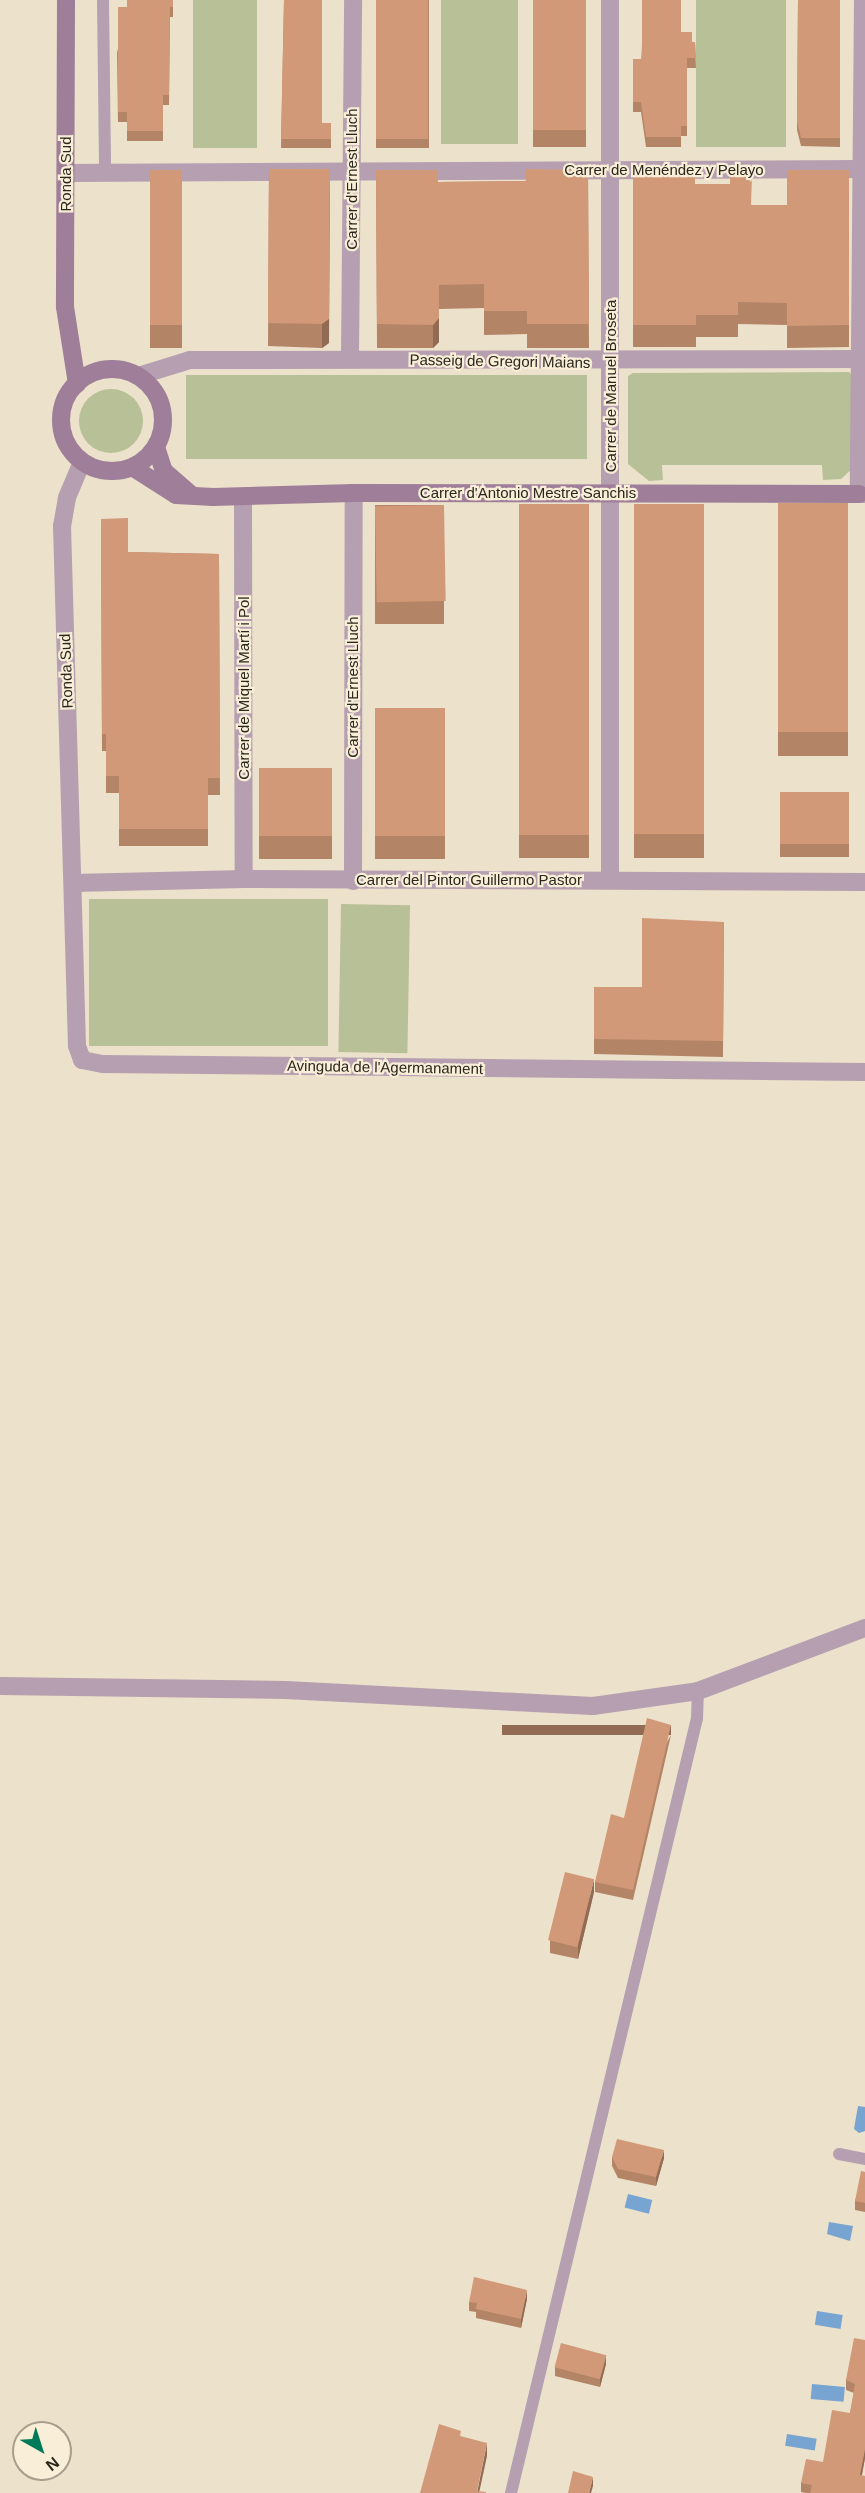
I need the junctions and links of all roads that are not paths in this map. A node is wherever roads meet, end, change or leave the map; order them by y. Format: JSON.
{"nodes":[{"id":1,"x":66,"y":0,"type":"edge"},
{"id":2,"x":104,"y":0,"type":"edge"},
{"id":3,"x":353,"y":0,"type":"edge"},
{"id":4,"x":610,"y":0,"type":"edge"},
{"id":5,"x":863,"y":0,"type":"edge"},
{"id":6,"x":611,"y":169,"type":"junction"},
{"id":7,"x":864,"y":169,"type":"edge"},
{"id":8,"x":105,"y":172,"type":"junction"},
{"id":9,"x":353,"y":172,"type":"junction"},
{"id":10,"x":67,"y":173,"type":"junction"},
{"id":11,"x":350,"y":358,"type":"junction"},
{"id":12,"x":863,"y":359,"type":"edge"},
{"id":13,"x":611,"y":362,"type":"junction"},
{"id":14,"x":138,"y":376,"type":"junction"},
{"id":15,"x":77,"y":384,"type":"junction"},
{"id":16,"x":862,"y":421,"type":"edge"},
{"id":17,"x":156,"y":447,"type":"junction"},
{"id":18,"x":82,"y":462,"type":"junction"},
{"id":19,"x":132,"y":468,"type":"junction"},
{"id":20,"x":354,"y":493,"type":"junction"},
{"id":21,"x":610,"y":493,"type":"junction"},
{"id":22,"x":862,"y":494,"type":"edge"},
{"id":23,"x":191,"y":495,"type":"junction"},
{"id":24,"x":243,"y":497,"type":"junction"},
{"id":25,"x":244,"y":879,"type":"junction"},
{"id":26,"x":352,"y":880,"type":"junction"},
{"id":27,"x":610,"y":880,"type":"junction"},
{"id":28,"x":865,"y":882,"type":"edge"},
{"id":29,"x":73,"y":883,"type":"junction"},
{"id":30,"x":865,"y":1072,"type":"edge"},
{"id":31,"x":865,"y":1628,"type":"edge"},
{"id":32,"x":0,"y":1686,"type":"edge"},
{"id":33,"x":698,"y":1690,"type":"junction"},
{"id":34,"x":839,"y":2154,"type":"dead end"},
{"id":35,"x":865,"y":2159,"type":"edge"},
{"id":36,"x":511,"y":2493,"type":"edge"}],
"edges":[{"from":1,"to":10,"type":"street","name":"Ronda Sud"},
{"from":2,"to":8,"type":"lane"},
{"from":3,"to":9,"type":"street","name":"Carrer d'Ernest Lluch"},
{"from":4,"to":6,"type":"street","name":"Carrer de Manuel Broseta"},
{"from":5,"to":7,"type":"street"},
{"from":6,"to":7,"type":"street","name":"Carrer de Menéndez y Pelayo"},
{"from":6,"to":9,"type":"street","name":"Carrer de Menéndez y Pelayo"},
{"from":6,"to":13,"type":"street","name":"Carrer de Manuel Broseta"},
{"from":7,"to":12,"type":"street"},
{"from":8,"to":9,"type":"street","name":"Carrer de Menéndez y Pelayo"},
{"from":8,"to":10,"type":"street","name":"Carrer de Menéndez y Pelayo"},
{"from":9,"to":11,"type":"street","name":"Carrer d'Ernest Lluch"},
{"from":10,"to":15,"type":"street","name":"Ronda Sud"},
{"from":11,"to":13,"type":"street","name":"Passeig de Gregori Maians"},
{"from":11,"to":14,"type":"street","name":"Passeig de Gregori Maians"},
{"from":12,"to":13,"type":"street","name":"Passeig de Gregori Maians"},
{"from":12,"to":16,"type":"street"},
{"from":13,"to":21,"type":"street","name":"Carrer de Manuel Broseta"},
{"from":14,"to":15,"type":"street"},
{"from":14,"to":17,"type":"street"},
{"from":15,"to":18,"type":"street"},
{"from":16,"to":22,"type":"street"},
{"from":17,"to":19,"type":"street"},
{"from":17,"to":23,"type":"street"},
{"from":18,"to":19,"type":"street"},
{"from":18,"to":29,"type":"street","name":"Ronda Sud"},
{"from":19,"to":23,"type":"street","name":"Carrer d'Antonio Mestre Sanchis"},
{"from":20,"to":21,"type":"street","name":"Carrer d'Antonio Mestre Sanchis"},
{"from":20,"to":24,"type":"street","name":"Carrer d'Antonio Mestre Sanchis"},
{"from":20,"to":26,"type":"street","name":"Carrer d'Ernest Lluch"},
{"from":21,"to":22,"type":"street","name":"Carrer d'Antonio Mestre Sanchis"},
{"from":21,"to":27,"type":"street","name":"Carrer de Manuel Broseta"},
{"from":23,"to":24,"type":"street","name":"Carrer d'Antonio Mestre Sanchis"},
{"from":24,"to":25,"type":"street","name":"Carrer de Miquel Martí i Pol"},
{"from":25,"to":26,"type":"street","name":"Carrer del Pintor Guillermo Pastor"},
{"from":25,"to":29,"type":"street","name":"Carrer del Pintor Guillermo Pastor"},
{"from":26,"to":27,"type":"street","name":"Carrer del Pintor Guillermo Pastor"},
{"from":27,"to":28,"type":"street","name":"Carrer del Pintor Guillermo Pastor"},
{"from":29,"to":30,"type":"street","name":"Avinguda de l'Agermanament"},
{"from":31,"to":33,"type":"street"},
{"from":32,"to":33,"type":"street"},
{"from":33,"to":36,"type":"lane"},
{"from":34,"to":35,"type":"lane"}]}
